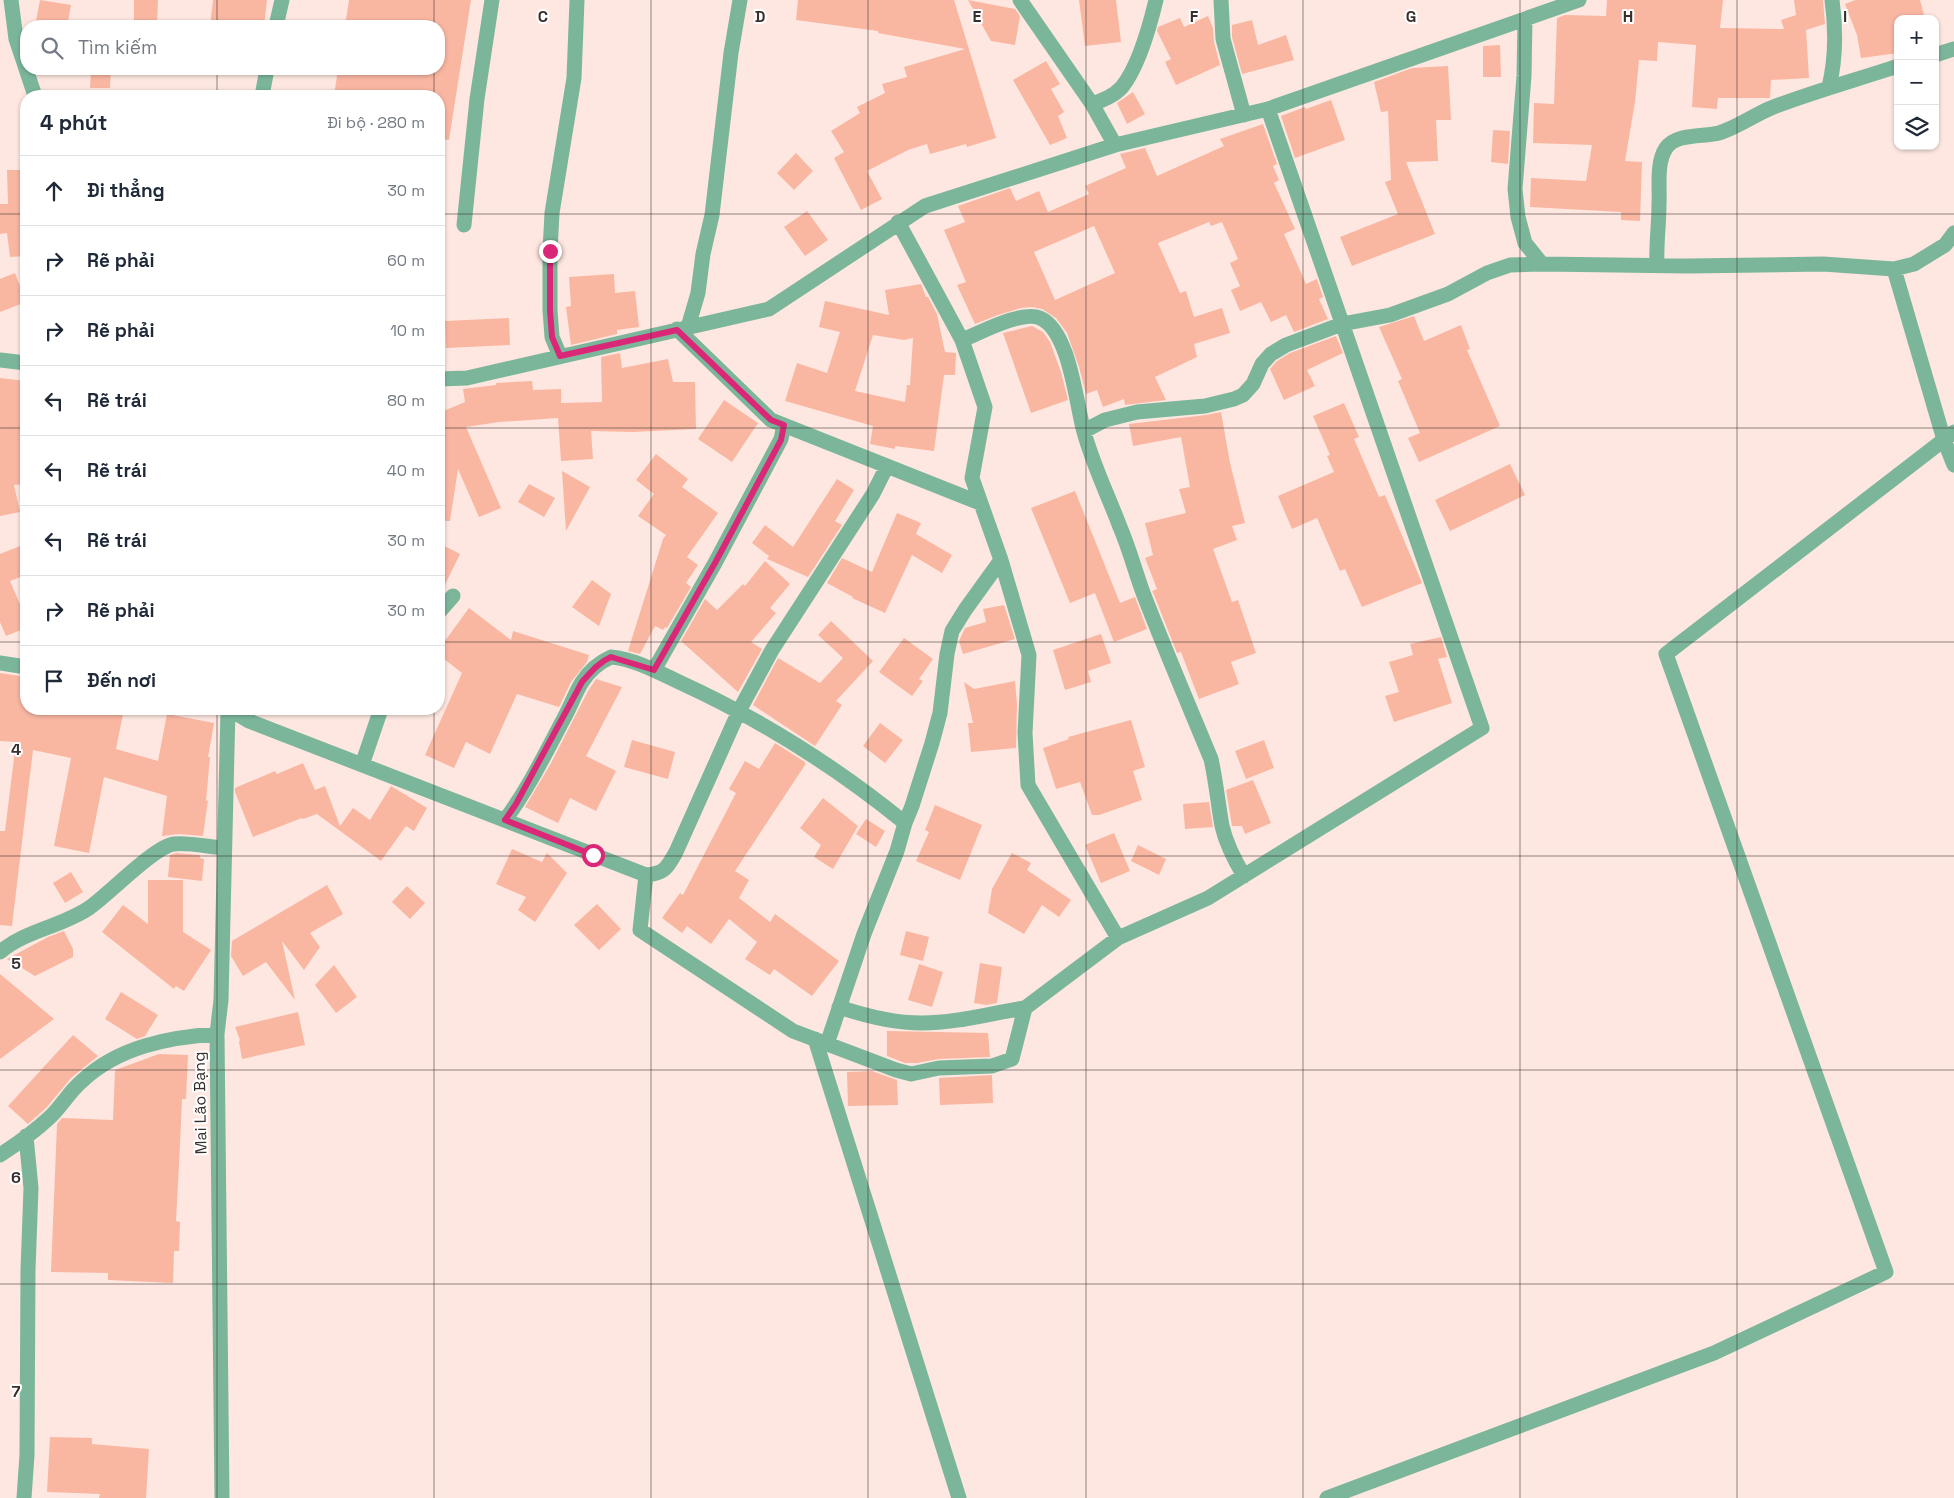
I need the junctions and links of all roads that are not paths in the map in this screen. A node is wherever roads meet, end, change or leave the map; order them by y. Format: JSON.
{"nodes":[{"id":1,"x":11,"y":0,"type":"edge"},
{"id":2,"x":282,"y":0,"type":"edge"},
{"id":3,"x":492,"y":0,"type":"edge"},
{"id":4,"x":577,"y":0,"type":"edge"},
{"id":5,"x":740,"y":0,"type":"edge"},
{"id":6,"x":1020,"y":0,"type":"edge"},
{"id":7,"x":1156,"y":0,"type":"edge"},
{"id":8,"x":1221,"y":0,"type":"edge"},
{"id":9,"x":1578,"y":0,"type":"edge"},
{"id":10,"x":1832,"y":0,"type":"edge"},
{"id":11,"x":1525,"y":19,"type":"junction"},
{"id":12,"x":277,"y":20,"type":"edge"},
{"id":13,"x":1954,"y":50,"type":"edge"},
{"id":14,"x":20,"y":51,"type":"edge"},
{"id":15,"x":1939,"y":54,"type":"edge"},
{"id":16,"x":1894,"y":67,"type":"edge"},
{"id":17,"x":28,"y":75,"type":"edge"},
{"id":18,"x":266,"y":75,"type":"edge"},
{"id":19,"x":1829,"y":87,"type":"junction"},
{"id":20,"x":33,"y":90,"type":"edge"},
{"id":21,"x":263,"y":90,"type":"edge"},
{"id":22,"x":1092,"y":104,"type":"junction"},
{"id":23,"x":1268,"y":110,"type":"junction"},
{"id":24,"x":1244,"y":115,"type":"junction"},
{"id":25,"x":1115,"y":146,"type":"junction"},
{"id":26,"x":898,"y":222,"type":"junction"},
{"id":27,"x":464,"y":225,"type":"dead end"},
{"id":28,"x":1954,"y":233,"type":"edge"},
{"id":29,"x":1542,"y":264,"type":"junction"},
{"id":30,"x":1657,"y":265,"type":"junction"},
{"id":31,"x":1894,"y":268,"type":"junction"},
{"id":32,"x":1342,"y":324,"type":"junction"},
{"id":33,"x":683,"y":328,"type":"junction"},
{"id":34,"x":962,"y":340,"type":"junction"},
{"id":35,"x":560,"y":356,"type":"junction"},
{"id":36,"x":0,"y":360,"type":"edge"},
{"id":37,"x":20,"y":363,"type":"edge"},
{"id":38,"x":445,"y":379,"type":"edge"},
{"id":39,"x":784,"y":425,"type":"junction"},
{"id":40,"x":1084,"y":431,"type":"junction"},
{"id":41,"x":1949,"y":436,"type":"edge"},
{"id":42,"x":1954,"y":465,"type":"edge"},
{"id":43,"x":887,"y":466,"type":"junction"},
{"id":44,"x":980,"y":503,"type":"junction"},
{"id":45,"x":1001,"y":560,"type":"junction"},
{"id":46,"x":453,"y":596,"type":"dead end"},
{"id":47,"x":445,"y":605,"type":"edge"},
{"id":48,"x":0,"y":663,"type":"edge"},
{"id":49,"x":20,"y":667,"type":"edge"},
{"id":50,"x":654,"y":670,"type":"junction"},
{"id":51,"x":740,"y":711,"type":"junction"},
{"id":52,"x":229,"y":715,"type":"edge"},
{"id":53,"x":239,"y":715,"type":"edge"},
{"id":54,"x":379,"y":715,"type":"edge"},
{"id":55,"x":362,"y":765,"type":"junction"},
{"id":56,"x":505,"y":820,"type":"junction"},
{"id":57,"x":905,"y":823,"type":"junction"},
{"id":58,"x":224,"y":848,"type":"junction"},
{"id":59,"x":646,"y":876,"type":"junction"},
{"id":60,"x":1244,"y":876,"type":"junction"},
{"id":61,"x":1118,"y":938,"type":"junction"},
{"id":62,"x":0,"y":952,"type":"edge"},
{"id":63,"x":839,"y":1007,"type":"junction"},
{"id":64,"x":1026,"y":1008,"type":"junction"},
{"id":65,"x":217,"y":1034,"type":"junction"},
{"id":66,"x":821,"y":1042,"type":"junction"},
{"id":67,"x":26,"y":1136,"type":"junction"},
{"id":68,"x":0,"y":1155,"type":"edge"},
{"id":69,"x":24,"y":1498,"type":"edge"},
{"id":70,"x":222,"y":1498,"type":"edge"},
{"id":71,"x":959,"y":1498,"type":"edge"},
{"id":72,"x":1327,"y":1498,"type":"edge"}],
"edges":[{"from":1,"to":14,"type":"street"},
{"from":2,"to":12,"type":"street"},
{"from":3,"to":27,"type":"street"},
{"from":4,"to":35,"type":"street"},
{"from":5,"to":33,"type":"street"},
{"from":6,"to":22,"type":"street"},
{"from":7,"to":22,"type":"street"},
{"from":8,"to":24,"type":"street"},
{"from":9,"to":11,"type":"street"},
{"from":10,"to":19,"type":"street"},
{"from":11,"to":23,"type":"street"},
{"from":11,"to":29,"type":"street"},
{"from":13,"to":15,"type":"street"},
{"from":16,"to":19,"type":"street"},
{"from":17,"to":20,"type":"street"},
{"from":18,"to":21,"type":"street"},
{"from":19,"to":30,"type":"street"},
{"from":22,"to":25,"type":"street"},
{"from":23,"to":24,"type":"street"},
{"from":23,"to":32,"type":"street"},
{"from":24,"to":25,"type":"street"},
{"from":25,"to":26,"type":"street"},
{"from":26,"to":33,"type":"street"},
{"from":26,"to":34,"type":"street"},
{"from":28,"to":31,"type":"street"},
{"from":29,"to":30,"type":"street"},
{"from":29,"to":32,"type":"street"},
{"from":30,"to":31,"type":"street"},
{"from":31,"to":41,"type":"street"},
{"from":32,"to":40,"type":"street"},
{"from":32,"to":60,"type":"street"},
{"from":33,"to":35,"type":"street"},
{"from":33,"to":39,"type":"street"},
{"from":34,"to":40,"type":"street"},
{"from":34,"to":44,"type":"street"},
{"from":35,"to":38,"type":"street"},
{"from":36,"to":37,"type":"street"},
{"from":39,"to":43,"type":"street"},
{"from":39,"to":50,"type":"street"},
{"from":40,"to":60,"type":"street"},
{"from":41,"to":42,"type":"street"},
{"from":41,"to":72,"type":"street"},
{"from":43,"to":44,"type":"street"},
{"from":43,"to":51,"type":"street"},
{"from":44,"to":45,"type":"street"},
{"from":45,"to":57,"type":"street"},
{"from":45,"to":61,"type":"street"},
{"from":46,"to":47,"type":"street"},
{"from":48,"to":49,"type":"street"},
{"from":50,"to":51,"type":"street"},
{"from":50,"to":56,"type":"street"},
{"from":51,"to":57,"type":"street"},
{"from":51,"to":59,"type":"street"},
{"from":52,"to":58,"type":"street","name":"Mai Lão Bạng"},
{"from":53,"to":55,"type":"street"},
{"from":54,"to":55,"type":"street"},
{"from":55,"to":56,"type":"street"},
{"from":56,"to":59,"type":"street"},
{"from":57,"to":63,"type":"street"},
{"from":58,"to":62,"type":"street"},
{"from":58,"to":65,"type":"street","name":"Mai Lão Bạng"},
{"from":59,"to":66,"type":"street"},
{"from":60,"to":61,"type":"street"},
{"from":61,"to":64,"type":"street"},
{"from":63,"to":64,"type":"street"},
{"from":63,"to":66,"type":"street"},
{"from":64,"to":66,"type":"street"},
{"from":65,"to":67,"type":"street"},
{"from":65,"to":70,"type":"street","name":"Mai Lão Bạng"},
{"from":66,"to":71,"type":"street"},
{"from":67,"to":68,"type":"street"},
{"from":67,"to":69,"type":"street"}]}
